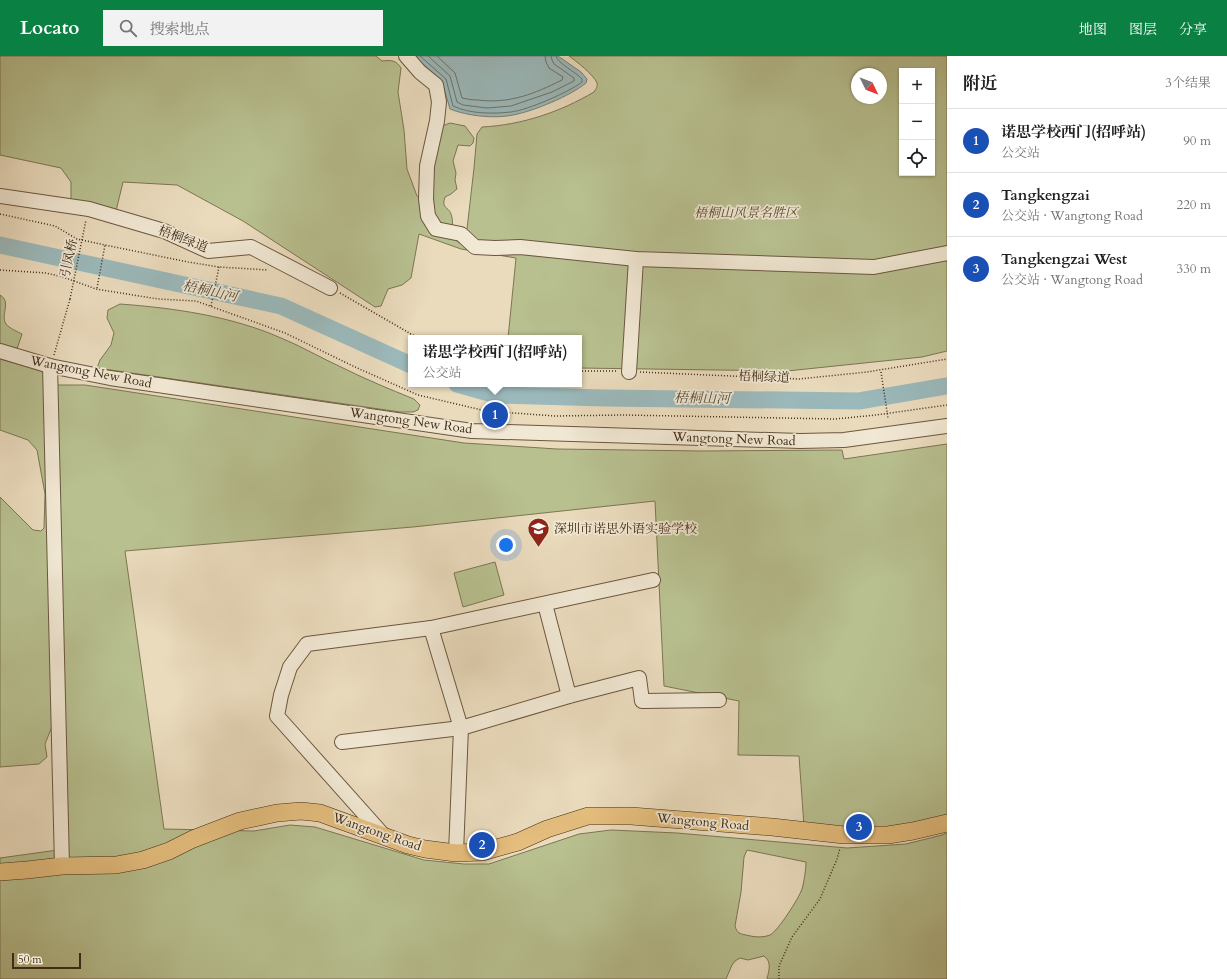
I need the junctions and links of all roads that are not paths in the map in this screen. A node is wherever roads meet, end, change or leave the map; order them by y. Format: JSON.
{"nodes":[{"id":1,"x":406,"y":56,"type":"edge"},
{"id":2,"x":0,"y":196,"type":"edge"},
{"id":3,"x":947,"y":253,"type":"edge"},
{"id":4,"x":636,"y":259,"type":"junction"},
{"id":5,"x":330,"y":288,"type":"road end"},
{"id":6,"x":0,"y":351,"type":"edge"},
{"id":7,"x":50,"y":366,"type":"junction"},
{"id":8,"x":629,"y":372,"type":"road end"},
{"id":9,"x":947,"y":426,"type":"edge"},
{"id":10,"x":653,"y":580,"type":"dead end"},
{"id":11,"x":545,"y":604,"type":"junction"},
{"id":12,"x":431,"y":628,"type":"junction"},
{"id":13,"x":569,"y":696,"type":"junction"},
{"id":14,"x":719,"y":700,"type":"dead end"},
{"id":15,"x":461,"y":728,"type":"junction"},
{"id":16,"x":342,"y":742,"type":"dead end"},
{"id":17,"x":947,"y":823,"type":"edge"},
{"id":18,"x":386,"y":838,"type":"junction"},
{"id":19,"x":456,"y":853,"type":"junction"},
{"id":20,"x":62,"y":866,"type":"junction"},
{"id":21,"x":0,"y":872,"type":"edge"}],
"edges":[{"from":1,"to":4,"type":"street"},
{"from":2,"to":5,"type":"street","name":"梧桐绿道"},
{"from":3,"to":4,"type":"street"},
{"from":4,"to":8,"type":"street"},
{"from":6,"to":7,"type":"street","name":"Wangtong New Road"},
{"from":7,"to":9,"type":"street","name":"Wangtong New Road"},
{"from":7,"to":20,"type":"street"},
{"from":10,"to":11,"type":"street"},
{"from":11,"to":12,"type":"street"},
{"from":11,"to":13,"type":"street"},
{"from":12,"to":15,"type":"street"},
{"from":12,"to":18,"type":"street"},
{"from":13,"to":14,"type":"street"},
{"from":13,"to":15,"type":"street"},
{"from":15,"to":16,"type":"street"},
{"from":15,"to":19,"type":"street"},
{"from":17,"to":19,"type":"main road","name":"Wangtong Road"},
{"from":18,"to":19,"type":"main road","name":"Wangtong Road"},
{"from":18,"to":20,"type":"main road","name":"Wangtong Road"},
{"from":20,"to":21,"type":"main road","name":"Wangtong Road"}]}
